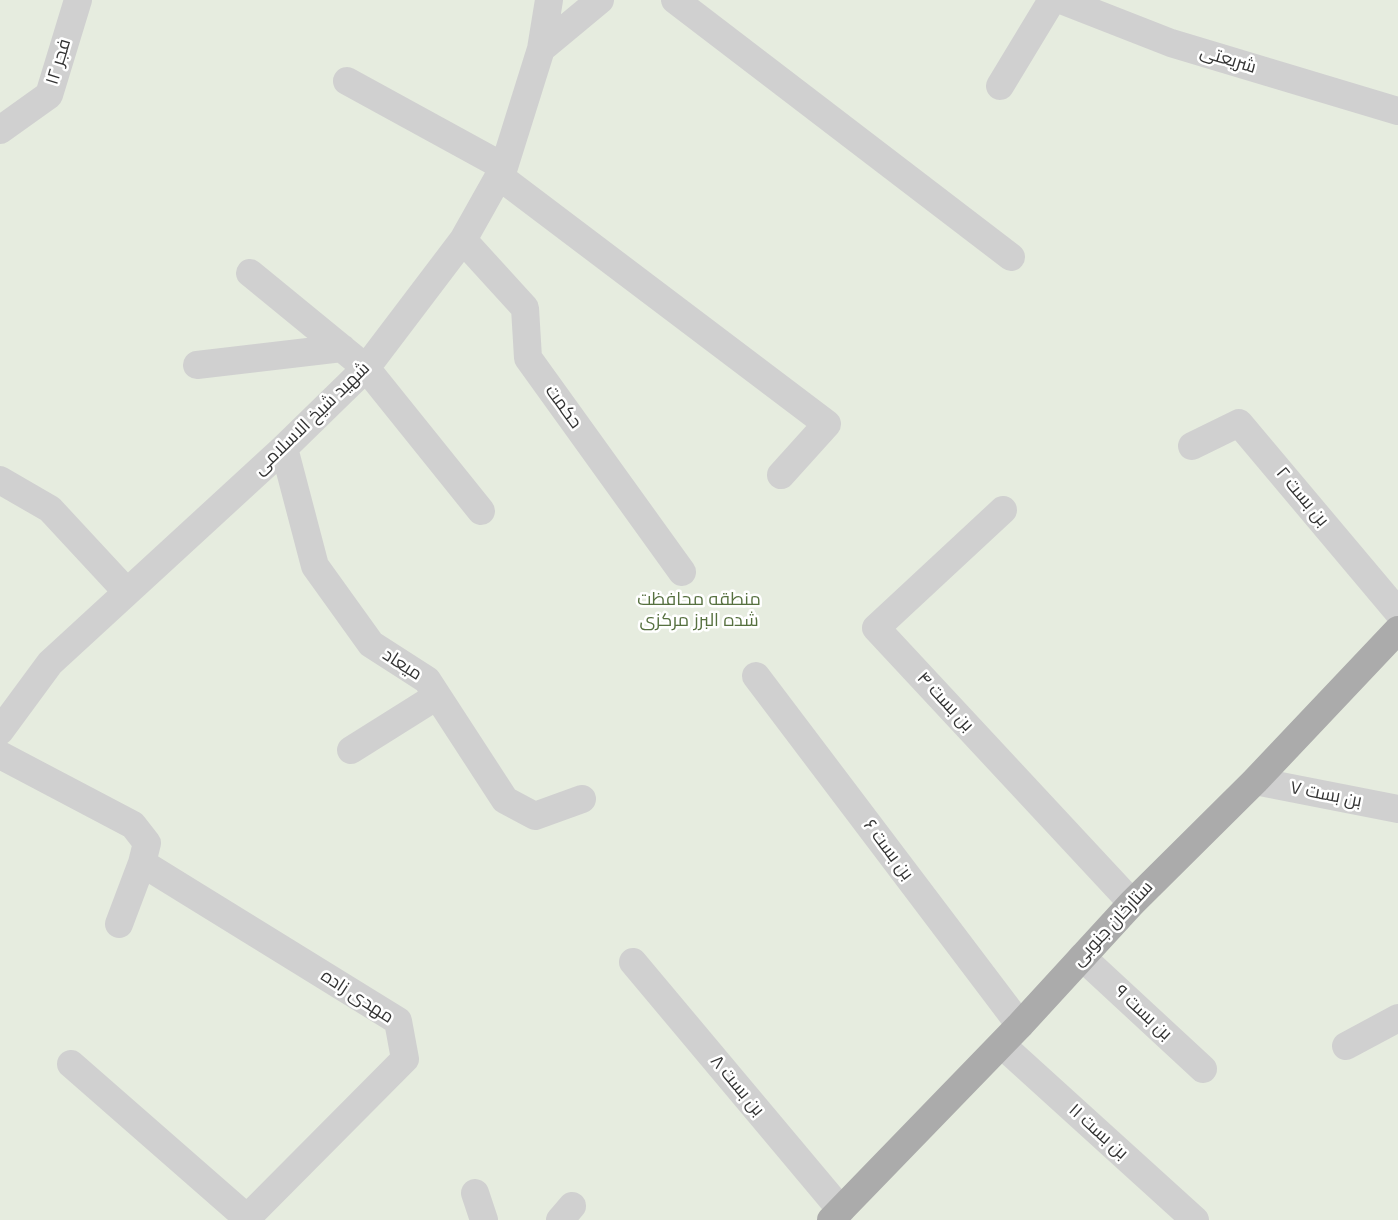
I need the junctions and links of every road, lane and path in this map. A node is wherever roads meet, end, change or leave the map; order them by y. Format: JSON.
{"nodes":[{"id":1,"x":78,"y":0,"type":"edge"},
{"id":2,"x":549,"y":0,"type":"edge"},
{"id":3,"x":600,"y":0,"type":"edge"},
{"id":4,"x":675,"y":0,"type":"edge"},
{"id":5,"x":1052,"y":0,"type":"edge"},
{"id":6,"x":1061,"y":0,"type":"edge"},
{"id":7,"x":541,"y":49,"type":"junction"},
{"id":8,"x":347,"y":81,"type":"dead end"},
{"id":9,"x":1000,"y":86,"type":"dead end"},
{"id":10,"x":1398,"y":111,"type":"edge"},
{"id":11,"x":0,"y":130,"type":"edge"},
{"id":12,"x":501,"y":172,"type":"junction"},
{"id":13,"x":463,"y":240,"type":"junction"},
{"id":14,"x":1011,"y":257,"type":"dead end"},
{"id":15,"x":250,"y":273,"type":"dead end"},
{"id":16,"x":342,"y":348,"type":"junction"},
{"id":17,"x":197,"y":365,"type":"dead end"},
{"id":18,"x":366,"y":368,"type":"junction"},
{"id":19,"x":1192,"y":446,"type":"dead end"},
{"id":20,"x":284,"y":448,"type":"junction"},
{"id":21,"x":781,"y":475,"type":"dead end"},
{"id":22,"x":0,"y":480,"type":"edge"},
{"id":23,"x":481,"y":510,"type":"dead end"},
{"id":24,"x":1003,"y":510,"type":"dead end"},
{"id":25,"x":682,"y":572,"type":"dead end"},
{"id":26,"x":127,"y":592,"type":"junction"},
{"id":27,"x":1398,"y":612,"type":"edge"},
{"id":28,"x":1398,"y":630,"type":"edge"},
{"id":29,"x":756,"y":676,"type":"dead end"},
{"id":30,"x":437,"y":696,"type":"junction"},
{"id":31,"x":0,"y":731,"type":"edge"},
{"id":32,"x":351,"y":750,"type":"dead end"},
{"id":33,"x":0,"y":756,"type":"edge"},
{"id":34,"x":1255,"y":781,"type":"junction"},
{"id":35,"x":582,"y":799,"type":"dead end"},
{"id":36,"x":1398,"y":809,"type":"edge"},
{"id":37,"x":142,"y":863,"type":"junction"},
{"id":38,"x":1132,"y":903,"type":"junction"},
{"id":39,"x":119,"y":924,"type":"dead end"},
{"id":40,"x":1082,"y":957,"type":"junction"},
{"id":41,"x":633,"y":962,"type":"dead end"},
{"id":42,"x":1398,"y":1018,"type":"edge"},
{"id":43,"x":1020,"y":1025,"type":"junction"},
{"id":44,"x":1002,"y":1045,"type":"junction"},
{"id":45,"x":1346,"y":1046,"type":"dead end"},
{"id":46,"x":71,"y":1064,"type":"dead end"},
{"id":47,"x":1203,"y":1069,"type":"dead end"},
{"id":48,"x":475,"y":1193,"type":"dead end"},
{"id":49,"x":836,"y":1215,"type":"edge"},
{"id":50,"x":246,"y":1219,"type":"edge"},
{"id":51,"x":484,"y":1220,"type":"edge"},
{"id":52,"x":1195,"y":1220,"type":"edge"}],
"edges":[{"from":1,"to":11,"type":"street","name":"فجر ۱۲"},
{"from":2,"to":7,"type":"street","name":"شهید شیخ الاسلامی"},
{"from":3,"to":7,"type":"street"},
{"from":4,"to":14,"type":"street"},
{"from":5,"to":9,"type":"street"},
{"from":6,"to":10,"type":"street","name":"شریعتی"},
{"from":7,"to":12,"type":"street","name":"شهید شیخ الاسلامی"},
{"from":8,"to":12,"type":"street"},
{"from":12,"to":13,"type":"street","name":"شهید شیخ الاسلامی"},
{"from":12,"to":21,"type":"street"},
{"from":13,"to":18,"type":"street","name":"شهید شیخ الاسلامی"},
{"from":13,"to":25,"type":"street","name":"حکمت"},
{"from":15,"to":16,"type":"street"},
{"from":16,"to":17,"type":"street"},
{"from":16,"to":18,"type":"street"},
{"from":18,"to":20,"type":"street","name":"شهید شیخ الاسلامی"},
{"from":18,"to":23,"type":"street"},
{"from":19,"to":27,"type":"street","name":"بن بست ۲"},
{"from":20,"to":26,"type":"street","name":"شهید شیخ الاسلامی"},
{"from":20,"to":30,"type":"street","name":"میعاد"},
{"from":22,"to":26,"type":"street"},
{"from":24,"to":38,"type":"street","name":"بن بست ۴"},
{"from":26,"to":31,"type":"street","name":"شهید شیخ الاسلامی"},
{"from":28,"to":34,"type":"main road","name":"ستارخان جنوبی"},
{"from":29,"to":43,"type":"street","name":"بن بست ۶"},
{"from":30,"to":32,"type":"street"},
{"from":30,"to":35,"type":"street","name":"میعاد"},
{"from":33,"to":37,"type":"street"},
{"from":34,"to":36,"type":"street","name":"بن بست ۷"},
{"from":34,"to":38,"type":"main road","name":"ستارخان جنوبی"},
{"from":37,"to":39,"type":"street"},
{"from":37,"to":50,"type":"street","name":"مهدی زاده"},
{"from":38,"to":40,"type":"main road","name":"ستارخان جنوبی"},
{"from":40,"to":43,"type":"main road","name":"ستارخان جنوبی"},
{"from":40,"to":47,"type":"street","name":"بن بست ۹"},
{"from":41,"to":49,"type":"street","name":"بن بست ۸"},
{"from":42,"to":45,"type":"street"},
{"from":43,"to":44,"type":"main road","name":"ستارخان جنوبی"},
{"from":44,"to":49,"type":"main road","name":"ستارخان جنوبی"},
{"from":44,"to":52,"type":"street","name":"بن بست ۱۱"},
{"from":46,"to":50,"type":"street"},
{"from":48,"to":51,"type":"street"}]}
